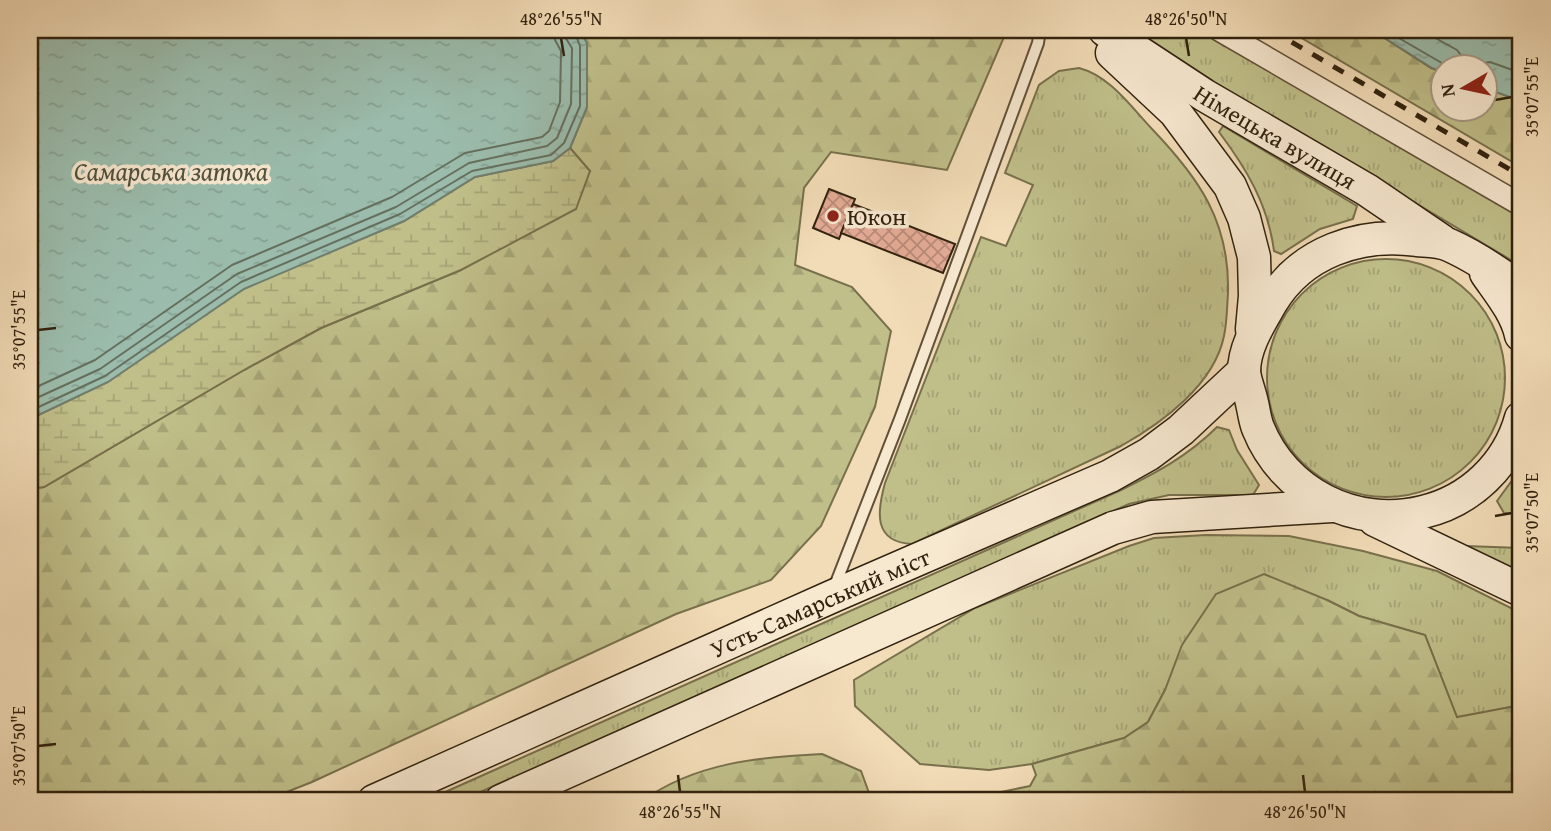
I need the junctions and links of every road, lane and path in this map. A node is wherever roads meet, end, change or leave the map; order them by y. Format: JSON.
{"nodes":[{"id":1,"x":1040,"y":30,"type":"edge"},
{"id":2,"x":1088,"y":30,"type":"edge"},
{"id":3,"x":1105,"y":30,"type":"edge"},
{"id":4,"x":1219,"y":30,"type":"edge"},
{"id":5,"x":1521,"y":205,"type":"edge"},
{"id":6,"x":1446,"y":244,"type":"junction"},
{"id":7,"x":1477,"y":261,"type":"junction"},
{"id":8,"x":1521,"y":289,"type":"edge"},
{"id":9,"x":1521,"y":335,"type":"edge"},
{"id":10,"x":1252,"y":336,"type":"junction"},
{"id":11,"x":1244,"y":371,"type":"junction"},
{"id":12,"x":1521,"y":418,"type":"edge"},
{"id":13,"x":1332,"y":506,"type":"junction"},
{"id":14,"x":1367,"y":516,"type":"junction"},
{"id":15,"x":1521,"y":590,"type":"edge"},
{"id":16,"x":831,"y":597,"type":"junction"},
{"id":17,"x":374,"y":801,"type":"edge"},
{"id":18,"x":501,"y":801,"type":"edge"}],
"edges":[{"from":1,"to":16,"type":"lane"},
{"from":2,"to":10,"type":"main road","name":"Німецька вулиця"},
{"from":3,"to":6,"type":"main road","name":"Німецька вулиця"},
{"from":4,"to":5,"type":"street"},
{"from":6,"to":7,"type":"main road","name":"Німецька вулиця"},
{"from":6,"to":10,"type":"main road"},
{"from":7,"to":8,"type":"main road","name":"Німецька вулиця"},
{"from":7,"to":9,"type":"main road"},
{"from":10,"to":11,"type":"main road"},
{"from":11,"to":13,"type":"main road"},
{"from":11,"to":16,"type":"main road","name":"Усть-Самарський міст"},
{"from":12,"to":14,"type":"main road"},
{"from":13,"to":14,"type":"main road"},
{"from":13,"to":18,"type":"main road","name":"Усть-Самарський міст"},
{"from":14,"to":15,"type":"main road"},
{"from":16,"to":17,"type":"main road","name":"Усть-Самарський міст"}]}
